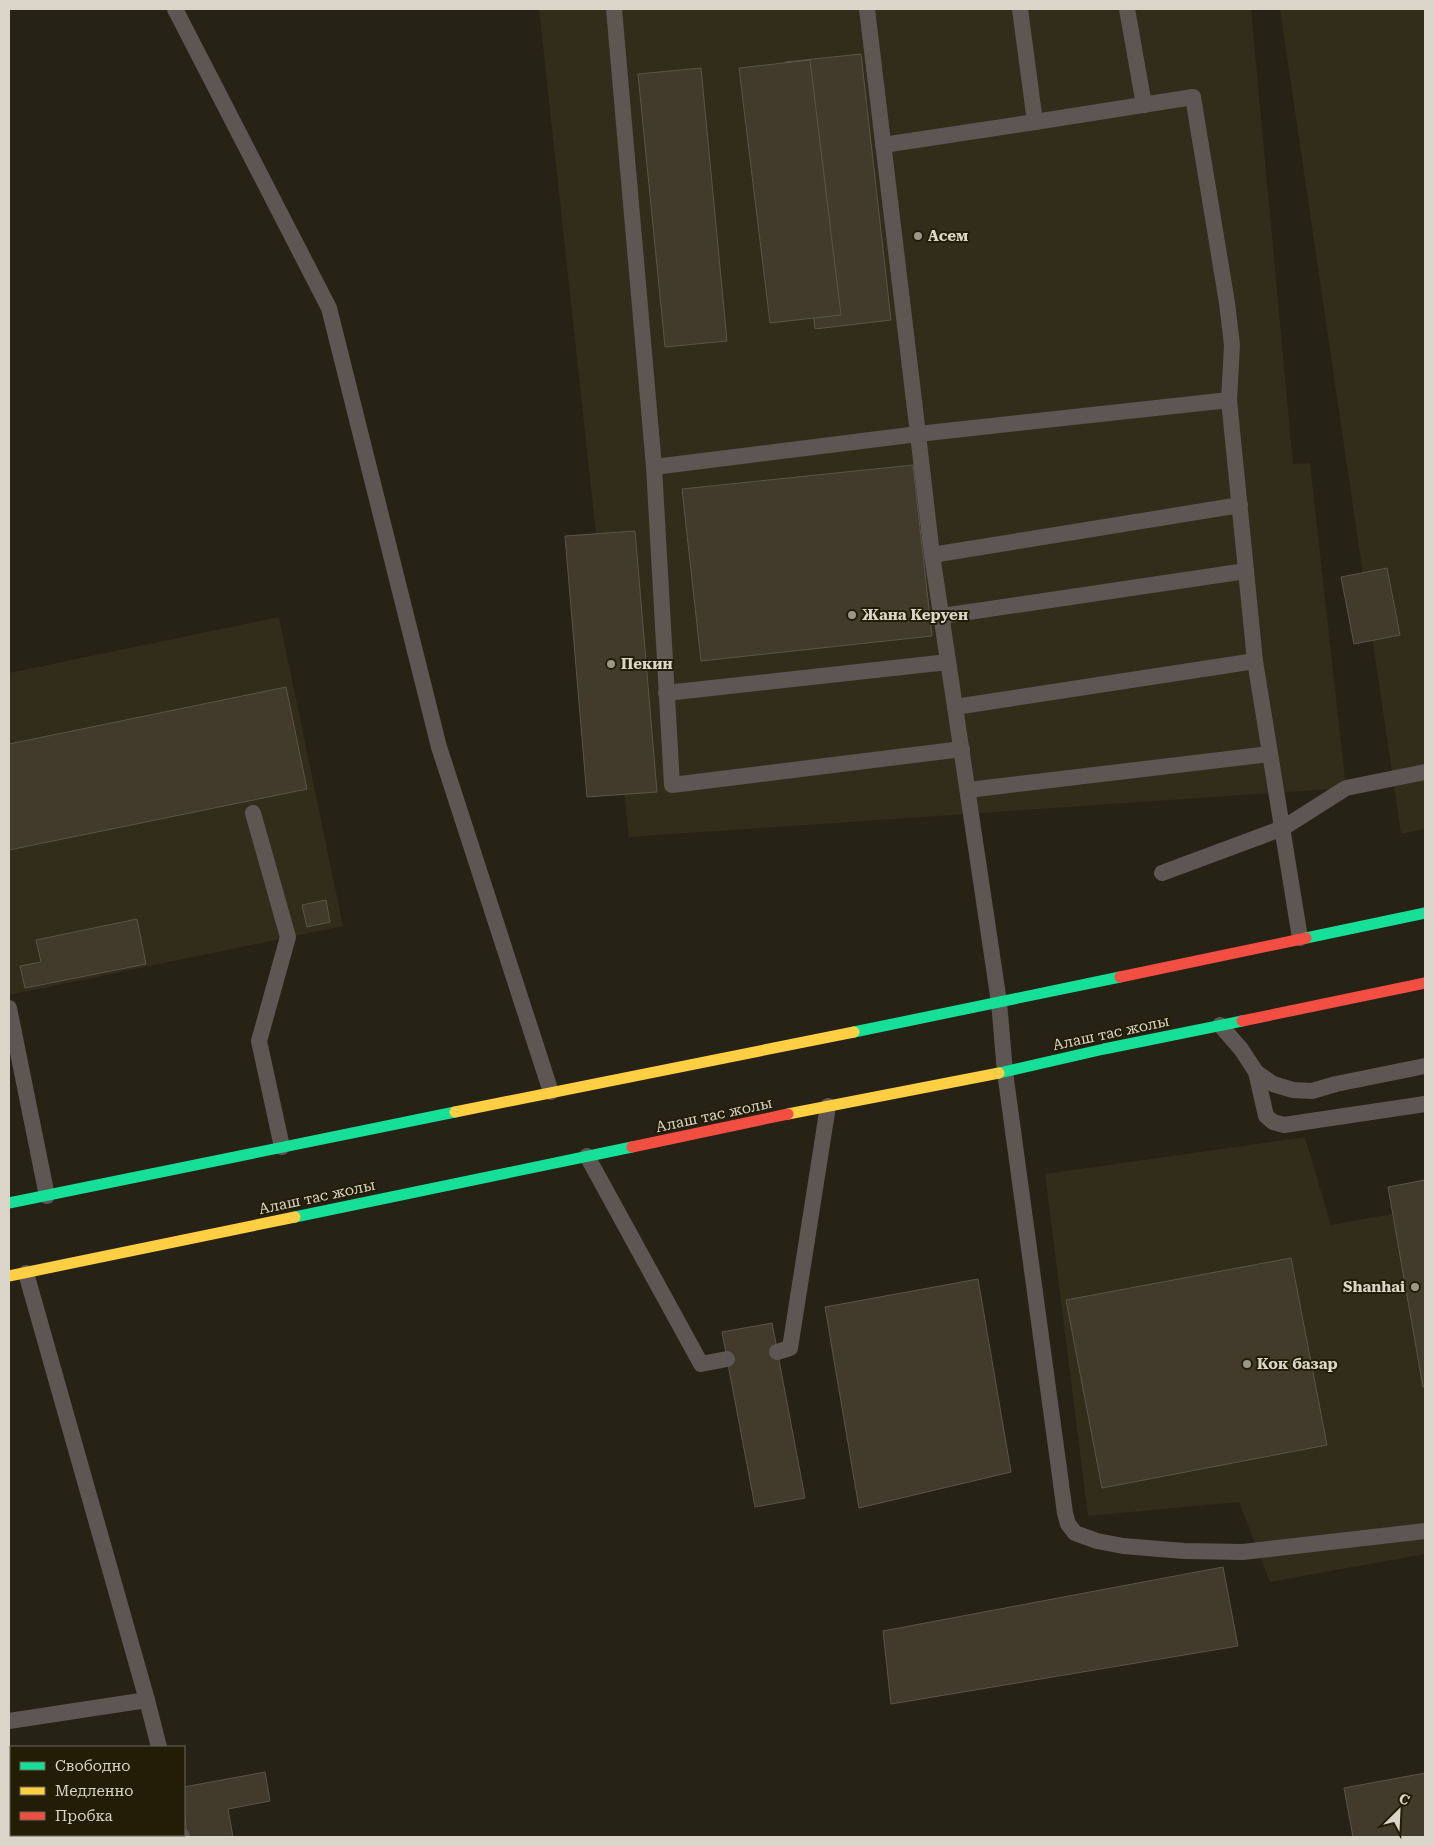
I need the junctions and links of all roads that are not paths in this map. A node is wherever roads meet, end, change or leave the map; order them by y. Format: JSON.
{"nodes":[{"id":1,"x":175,"y":9,"type":"edge"},
{"id":2,"x":614,"y":9,"type":"edge"},
{"id":3,"x":867,"y":9,"type":"edge"},
{"id":4,"x":1020,"y":9,"type":"edge"},
{"id":5,"x":1126,"y":9,"type":"edge"},
{"id":6,"x":1144,"y":105,"type":"junction"},
{"id":7,"x":1035,"y":122,"type":"junction"},
{"id":8,"x":883,"y":145,"type":"junction"},
{"id":9,"x":1229,"y":400,"type":"junction"},
{"id":10,"x":918,"y":434,"type":"junction"},
{"id":11,"x":654,"y":466,"type":"junction"},
{"id":12,"x":1240,"y":504,"type":"junction"},
{"id":13,"x":932,"y":555,"type":"junction"},
{"id":14,"x":1246,"y":571,"type":"junction"},
{"id":15,"x":942,"y":616,"type":"junction"},
{"id":16,"x":1255,"y":661,"type":"junction"},
{"id":17,"x":948,"y":662,"type":"junction"},
{"id":18,"x":666,"y":693,"type":"junction"},
{"id":19,"x":955,"y":707,"type":"junction"},
{"id":20,"x":962,"y":750,"type":"junction"},
{"id":21,"x":1270,"y":754,"type":"junction"},
{"id":22,"x":1425,"y":772,"type":"edge"},
{"id":23,"x":968,"y":790,"type":"junction"},
{"id":24,"x":253,"y":813,"type":"dead end"},
{"id":25,"x":1283,"y":828,"type":"junction"},
{"id":26,"x":1162,"y":874,"type":"dead end"},
{"id":27,"x":1425,"y":914,"type":"edge"},
{"id":28,"x":1300,"y":938,"type":"junction"},
{"id":29,"x":1425,"y":983,"type":"edge"},
{"id":30,"x":999,"y":1002,"type":"junction"},
{"id":31,"x":9,"y":1008,"type":"edge"},
{"id":32,"x":1220,"y":1025,"type":"junction"},
{"id":33,"x":1425,"y":1066,"type":"edge"},
{"id":34,"x":1005,"y":1072,"type":"junction"},
{"id":35,"x":1256,"y":1072,"type":"junction"},
{"id":36,"x":551,"y":1092,"type":"junction"},
{"id":37,"x":1425,"y":1104,"type":"edge"},
{"id":38,"x":828,"y":1106,"type":"junction"},
{"id":39,"x":282,"y":1147,"type":"junction"},
{"id":40,"x":587,"y":1156,"type":"junction"},
{"id":41,"x":47,"y":1196,"type":"junction"},
{"id":42,"x":9,"y":1203,"type":"edge"},
{"id":43,"x":26,"y":1273,"type":"junction"},
{"id":44,"x":9,"y":1276,"type":"edge"},
{"id":45,"x":777,"y":1352,"type":"dead end"},
{"id":46,"x":727,"y":1359,"type":"dead end"},
{"id":47,"x":1425,"y":1531,"type":"edge"},
{"id":48,"x":147,"y":1700,"type":"junction"},
{"id":49,"x":9,"y":1721,"type":"edge"},
{"id":50,"x":159,"y":1746,"type":"edge"}],
"edges":[{"from":1,"to":36,"type":"lane"},
{"from":2,"to":11,"type":"lane"},
{"from":3,"to":8,"type":"lane"},
{"from":4,"to":7,"type":"lane"},
{"from":5,"to":6,"type":"lane"},
{"from":6,"to":7,"type":"lane"},
{"from":6,"to":9,"type":"lane"},
{"from":7,"to":8,"type":"lane"},
{"from":8,"to":10,"type":"lane"},
{"from":9,"to":10,"type":"lane"},
{"from":9,"to":12,"type":"lane"},
{"from":10,"to":11,"type":"lane"},
{"from":10,"to":13,"type":"lane"},
{"from":11,"to":18,"type":"lane"},
{"from":12,"to":13,"type":"lane"},
{"from":12,"to":14,"type":"lane"},
{"from":13,"to":15,"type":"lane"},
{"from":14,"to":15,"type":"lane"},
{"from":14,"to":16,"type":"lane"},
{"from":15,"to":17,"type":"lane"},
{"from":16,"to":19,"type":"lane"},
{"from":16,"to":21,"type":"lane"},
{"from":17,"to":18,"type":"lane"},
{"from":17,"to":19,"type":"lane"},
{"from":18,"to":20,"type":"lane"},
{"from":19,"to":20,"type":"lane"},
{"from":20,"to":23,"type":"lane"},
{"from":21,"to":23,"type":"lane"},
{"from":21,"to":25,"type":"lane"},
{"from":22,"to":25,"type":"lane"},
{"from":23,"to":30,"type":"lane"},
{"from":24,"to":39,"type":"lane"},
{"from":25,"to":26,"type":"lane"},
{"from":25,"to":28,"type":"lane"},
{"from":27,"to":28,"type":"main road"},
{"from":28,"to":30,"type":"main road"},
{"from":29,"to":32,"type":"main road","name":"Алаш тас жолы"},
{"from":30,"to":34,"type":"lane"},
{"from":30,"to":36,"type":"main road"},
{"from":31,"to":41,"type":"lane"},
{"from":32,"to":34,"type":"main road","name":"Алаш тас жолы"},
{"from":32,"to":35,"type":"lane"},
{"from":33,"to":35,"type":"lane"},
{"from":34,"to":38,"type":"main road","name":"Алаш тас жолы"},
{"from":34,"to":47,"type":"lane"},
{"from":35,"to":37,"type":"lane"},
{"from":36,"to":39,"type":"main road"},
{"from":38,"to":40,"type":"main road","name":"Алаш тас жолы"},
{"from":38,"to":45,"type":"lane"},
{"from":39,"to":41,"type":"main road"},
{"from":40,"to":43,"type":"main road","name":"Алаш тас жолы"},
{"from":40,"to":46,"type":"lane"},
{"from":41,"to":42,"type":"main road"},
{"from":43,"to":44,"type":"main road","name":"Алаш тас жолы"},
{"from":43,"to":48,"type":"lane"},
{"from":48,"to":49,"type":"lane"},
{"from":48,"to":50,"type":"lane"}]}
